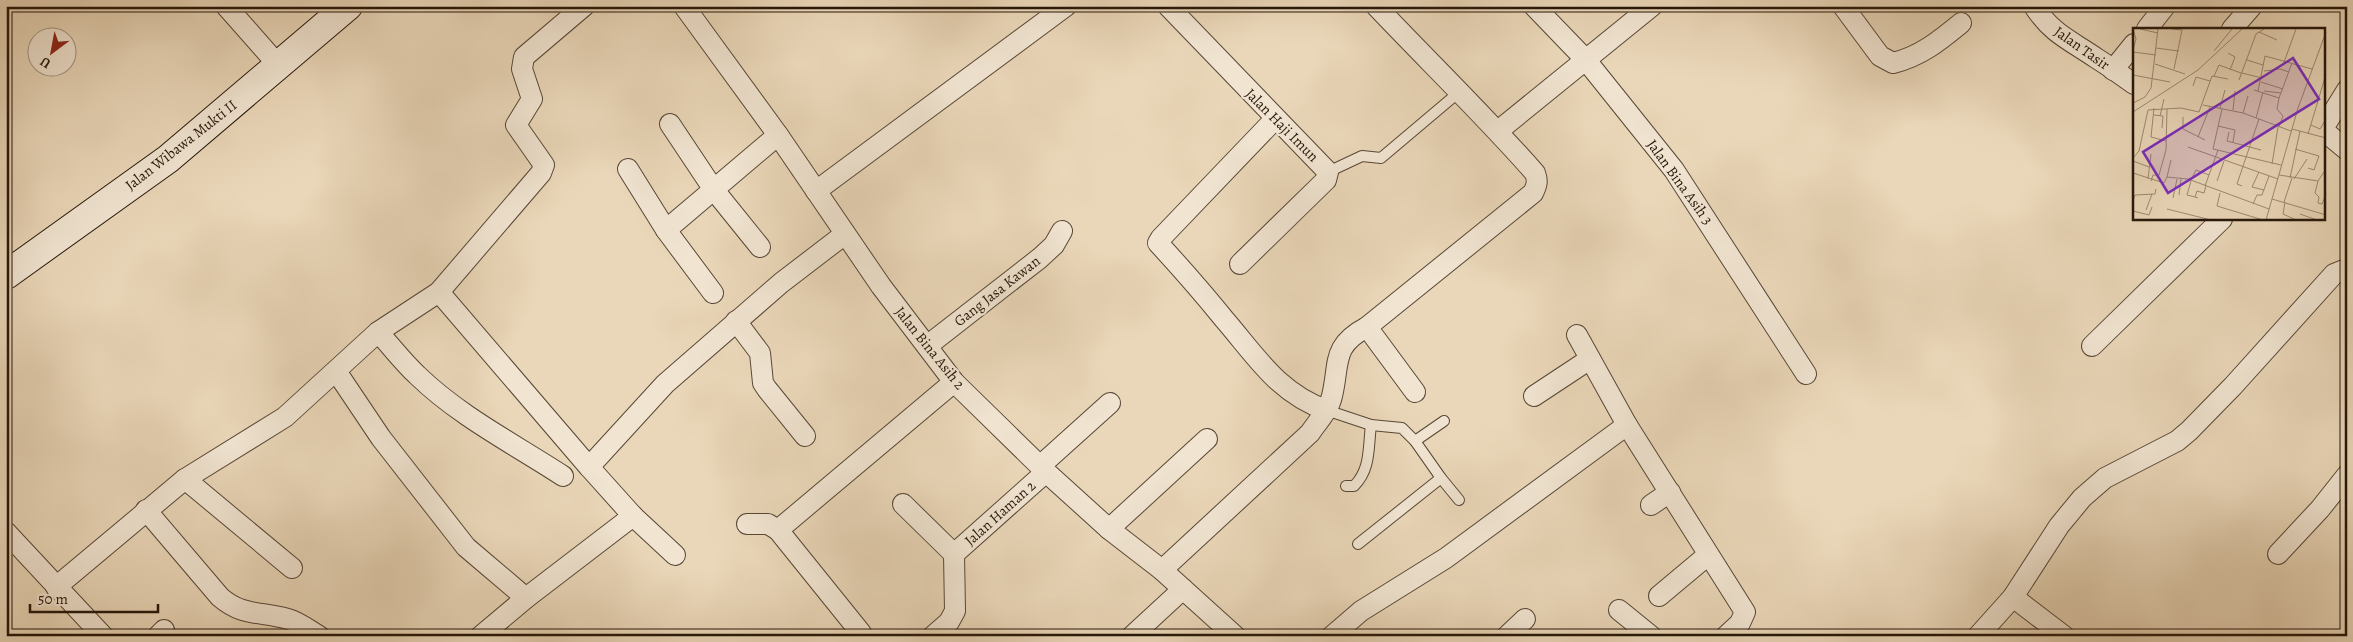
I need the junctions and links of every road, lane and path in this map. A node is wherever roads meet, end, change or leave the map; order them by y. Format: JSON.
{"nodes":[{"id":1,"x":226,"y":6,"type":"edge"},
{"id":2,"x":348,"y":6,"type":"edge"},
{"id":3,"x":584,"y":6,"type":"edge"},
{"id":4,"x":684,"y":6,"type":"edge"},
{"id":5,"x":1066,"y":6,"type":"edge"},
{"id":6,"x":1168,"y":6,"type":"edge"},
{"id":7,"x":1376,"y":6,"type":"edge"},
{"id":8,"x":1534,"y":6,"type":"edge"},
{"id":9,"x":1652,"y":6,"type":"edge"},
{"id":10,"x":1843,"y":6,"type":"edge"},
{"id":11,"x":2034,"y":6,"type":"edge"},
{"id":12,"x":2165,"y":6,"type":"edge"},
{"id":13,"x":2252,"y":6,"type":"edge"},
{"id":14,"x":1961,"y":23,"type":"dead end"},
{"id":15,"x":2148,"y":28,"type":"edge"},
{"id":16,"x":2233,"y":28,"type":"edge"},
{"id":17,"x":2133,"y":45,"type":"edge"},
{"id":18,"x":1585,"y":59,"type":"junction"},
{"id":19,"x":279,"y":66,"type":"junction"},
{"id":20,"x":2113,"y":70,"type":"junction"},
{"id":21,"x":2133,"y":83,"type":"edge"},
{"id":22,"x":2347,"y":90,"type":"edge"},
{"id":23,"x":1458,"y":93,"type":"junction"},
{"id":24,"x":1275,"y":119,"type":"junction"},
{"id":25,"x":670,"y":124,"type":"dead end"},
{"id":26,"x":2326,"y":124,"type":"edge"},
{"id":27,"x":1498,"y":131,"type":"junction"},
{"id":28,"x":2326,"y":133,"type":"edge"},
{"id":29,"x":778,"y":135,"type":"junction"},
{"id":30,"x":2347,"y":150,"type":"edge"},
{"id":31,"x":628,"y":168,"type":"dead end"},
{"id":32,"x":1328,"y":172,"type":"junction"},
{"id":33,"x":714,"y":190,"type":"junction"},
{"id":34,"x":816,"y":191,"type":"junction"},
{"id":35,"x":2221,"y":220,"type":"edge"},
{"id":36,"x":666,"y":230,"type":"junction"},
{"id":37,"x":1062,"y":231,"type":"dead end"},
{"id":38,"x":845,"y":234,"type":"junction"},
{"id":39,"x":760,"y":247,"type":"dead end"},
{"id":40,"x":1240,"y":264,"type":"dead end"},
{"id":41,"x":2347,"y":271,"type":"edge"},
{"id":42,"x":6,"y":275,"type":"edge"},
{"id":43,"x":439,"y":292,"type":"junction"},
{"id":44,"x":713,"y":293,"type":"dead end"},
{"id":45,"x":736,"y":321,"type":"junction"},
{"id":46,"x":1367,"y":327,"type":"junction"},
{"id":47,"x":378,"y":332,"type":"junction"},
{"id":48,"x":1576,"y":335,"type":"dead end"},
{"id":49,"x":927,"y":346,"type":"junction"},
{"id":50,"x":2092,"y":346,"type":"dead end"},
{"id":51,"x":1590,"y":359,"type":"junction"},
{"id":52,"x":336,"y":371,"type":"junction"},
{"id":53,"x":1806,"y":374,"type":"dead end"},
{"id":54,"x":954,"y":382,"type":"junction"},
{"id":55,"x":1414,"y":392,"type":"dead end"},
{"id":56,"x":1534,"y":396,"type":"dead end"},
{"id":57,"x":1110,"y":403,"type":"dead end"},
{"id":58,"x":1326,"y":410,"type":"junction"},
{"id":59,"x":1444,"y":421,"type":"dead end"},
{"id":60,"x":1371,"y":425,"type":"junction"},
{"id":61,"x":1626,"y":425,"type":"junction"},
{"id":62,"x":805,"y":436,"type":"dead end"},
{"id":63,"x":1207,"y":439,"type":"dead end"},
{"id":64,"x":1415,"y":441,"type":"junction"},
{"id":65,"x":589,"y":467,"type":"junction"},
{"id":66,"x":1043,"y":469,"type":"junction"},
{"id":67,"x":2347,"y":475,"type":"edge"},
{"id":68,"x":563,"y":476,"type":"dead end"},
{"id":69,"x":1440,"y":478,"type":"junction"},
{"id":70,"x":185,"y":479,"type":"junction"},
{"id":71,"x":1346,"y":486,"type":"dead end"},
{"id":72,"x":1670,"y":492,"type":"junction"},
{"id":73,"x":1459,"y":500,"type":"dead end"},
{"id":74,"x":903,"y":504,"type":"dead end"},
{"id":75,"x":1651,"y":504,"type":"dead end"},
{"id":76,"x":146,"y":510,"type":"junction"},
{"id":77,"x":634,"y":516,"type":"junction"},
{"id":78,"x":747,"y":524,"type":"dead end"},
{"id":79,"x":1109,"y":529,"type":"junction"},
{"id":80,"x":778,"y":530,"type":"junction"},
{"id":81,"x":6,"y":532,"type":"edge"},
{"id":82,"x":1358,"y":544,"type":"dead end"},
{"id":83,"x":954,"y":554,"type":"junction"},
{"id":84,"x":2278,"y":554,"type":"dead end"},
{"id":85,"x":675,"y":555,"type":"dead end"},
{"id":86,"x":1708,"y":555,"type":"junction"},
{"id":87,"x":292,"y":568,"type":"dead end"},
{"id":88,"x":1162,"y":570,"type":"junction"},
{"id":89,"x":56,"y":587,"type":"junction"},
{"id":90,"x":1183,"y":589,"type":"junction"},
{"id":91,"x":1659,"y":596,"type":"dead end"},
{"id":92,"x":526,"y":598,"type":"junction"},
{"id":93,"x":2013,"y":598,"type":"junction"},
{"id":94,"x":1619,"y":610,"type":"dead end"},
{"id":95,"x":1524,"y":619,"type":"dead end"},
{"id":96,"x":491,"y":633,"type":"edge"},
{"id":97,"x":861,"y":633,"type":"dead end"},
{"id":98,"x":103,"y":636,"type":"edge"},
{"id":99,"x":319,"y":636,"type":"edge"},
{"id":100,"x":932,"y":636,"type":"edge"},
{"id":101,"x":1132,"y":636,"type":"edge"},
{"id":102,"x":1236,"y":636,"type":"edge"},
{"id":103,"x":1332,"y":636,"type":"edge"},
{"id":104,"x":1507,"y":636,"type":"edge"},
{"id":105,"x":1651,"y":636,"type":"edge"},
{"id":106,"x":1726,"y":636,"type":"edge"},
{"id":107,"x":1978,"y":636,"type":"edge"},
{"id":108,"x":2064,"y":636,"type":"edge"}],
"edges":[{"from":1,"to":19,"type":"street"},
{"from":2,"to":19,"type":"main road","name":"Jalan Wibawa Mukti II"},
{"from":3,"to":43,"type":"street"},
{"from":4,"to":29,"type":"street","name":"Jalan Bina Asih 2"},
{"from":5,"to":34,"type":"street"},
{"from":6,"to":24,"type":"street","name":"Jalan Haji Imun"},
{"from":7,"to":23,"type":"street"},
{"from":8,"to":18,"type":"street","name":"Jalan Bina Asih 3"},
{"from":9,"to":18,"type":"street"},
{"from":10,"to":14,"type":"street"},
{"from":11,"to":20,"type":"street","name":"Jalan Tasir"},
{"from":12,"to":15,"type":"street"},
{"from":13,"to":16,"type":"street"},
{"from":17,"to":20,"type":"street"},
{"from":18,"to":27,"type":"street"},
{"from":18,"to":53,"type":"street","name":"Jalan Bina Asih 3"},
{"from":19,"to":42,"type":"main road","name":"Jalan Wibawa Mukti II"},
{"from":20,"to":21,"type":"street","name":"Jalan Tasir"},
{"from":22,"to":26,"type":"street"},
{"from":23,"to":27,"type":"street"},
{"from":23,"to":32,"type":"lane"},
{"from":24,"to":32,"type":"street","name":"Jalan Haji Imun"},
{"from":24,"to":58,"type":"street"},
{"from":25,"to":33,"type":"street"},
{"from":27,"to":46,"type":"street"},
{"from":28,"to":30,"type":"street"},
{"from":29,"to":33,"type":"street"},
{"from":29,"to":34,"type":"street","name":"Jalan Bina Asih 2"},
{"from":31,"to":36,"type":"street"},
{"from":32,"to":40,"type":"street","name":"Jalan Haji Imun"},
{"from":33,"to":36,"type":"street"},
{"from":33,"to":39,"type":"street"},
{"from":34,"to":38,"type":"street","name":"Jalan Bina Asih 2"},
{"from":35,"to":50,"type":"street"},
{"from":36,"to":44,"type":"street"},
{"from":37,"to":49,"type":"street","name":"Gang Jasa Kawan"},
{"from":38,"to":45,"type":"street"},
{"from":38,"to":49,"type":"street","name":"Jalan Bina Asih 2"},
{"from":41,"to":93,"type":"street"},
{"from":43,"to":47,"type":"street"},
{"from":43,"to":65,"type":"street"},
{"from":45,"to":62,"type":"street"},
{"from":45,"to":65,"type":"street"},
{"from":46,"to":55,"type":"street"},
{"from":46,"to":58,"type":"street"},
{"from":47,"to":52,"type":"street"},
{"from":47,"to":68,"type":"street"},
{"from":48,"to":51,"type":"street"},
{"from":49,"to":54,"type":"street","name":"Jalan Bina Asih 2"},
{"from":51,"to":56,"type":"street"},
{"from":51,"to":61,"type":"street"},
{"from":52,"to":70,"type":"street"},
{"from":52,"to":92,"type":"street"},
{"from":54,"to":66,"type":"street","name":"Jalan Bina Asih 2"},
{"from":54,"to":80,"type":"street"},
{"from":57,"to":66,"type":"street","name":"Jalan Haman 2"},
{"from":58,"to":60,"type":"lane"},
{"from":58,"to":88,"type":"street"},
{"from":59,"to":64,"type":"lane"},
{"from":60,"to":64,"type":"lane"},
{"from":60,"to":71,"type":"lane"},
{"from":61,"to":72,"type":"street"},
{"from":61,"to":103,"type":"street"},
{"from":63,"to":79,"type":"street"},
{"from":64,"to":69,"type":"lane"},
{"from":65,"to":77,"type":"street"},
{"from":66,"to":79,"type":"street","name":"Jalan Bina Asih 2"},
{"from":66,"to":83,"type":"street","name":"Jalan Haman 2"},
{"from":67,"to":84,"type":"street"},
{"from":69,"to":73,"type":"lane"},
{"from":69,"to":82,"type":"lane"},
{"from":70,"to":76,"type":"street"},
{"from":70,"to":87,"type":"street"},
{"from":72,"to":75,"type":"street"},
{"from":72,"to":86,"type":"street"},
{"from":74,"to":83,"type":"street"},
{"from":76,"to":89,"type":"street"},
{"from":76,"to":99,"type":"street"},
{"from":77,"to":85,"type":"street"},
{"from":77,"to":92,"type":"street"},
{"from":78,"to":80,"type":"street"},
{"from":79,"to":88,"type":"street","name":"Jalan Bina Asih 2"},
{"from":80,"to":97,"type":"street"},
{"from":81,"to":89,"type":"street"},
{"from":83,"to":100,"type":"street","name":"Jalan Haman 2"},
{"from":86,"to":91,"type":"street"},
{"from":86,"to":106,"type":"street"},
{"from":88,"to":90,"type":"street","name":"Jalan Bina Asih 2"},
{"from":89,"to":98,"type":"street"},
{"from":90,"to":101,"type":"street"},
{"from":90,"to":102,"type":"street","name":"Jalan Bina Asih 2"},
{"from":92,"to":96,"type":"street"},
{"from":93,"to":107,"type":"street"},
{"from":93,"to":108,"type":"street"},
{"from":94,"to":105,"type":"street"},
{"from":95,"to":104,"type":"street"}]}
